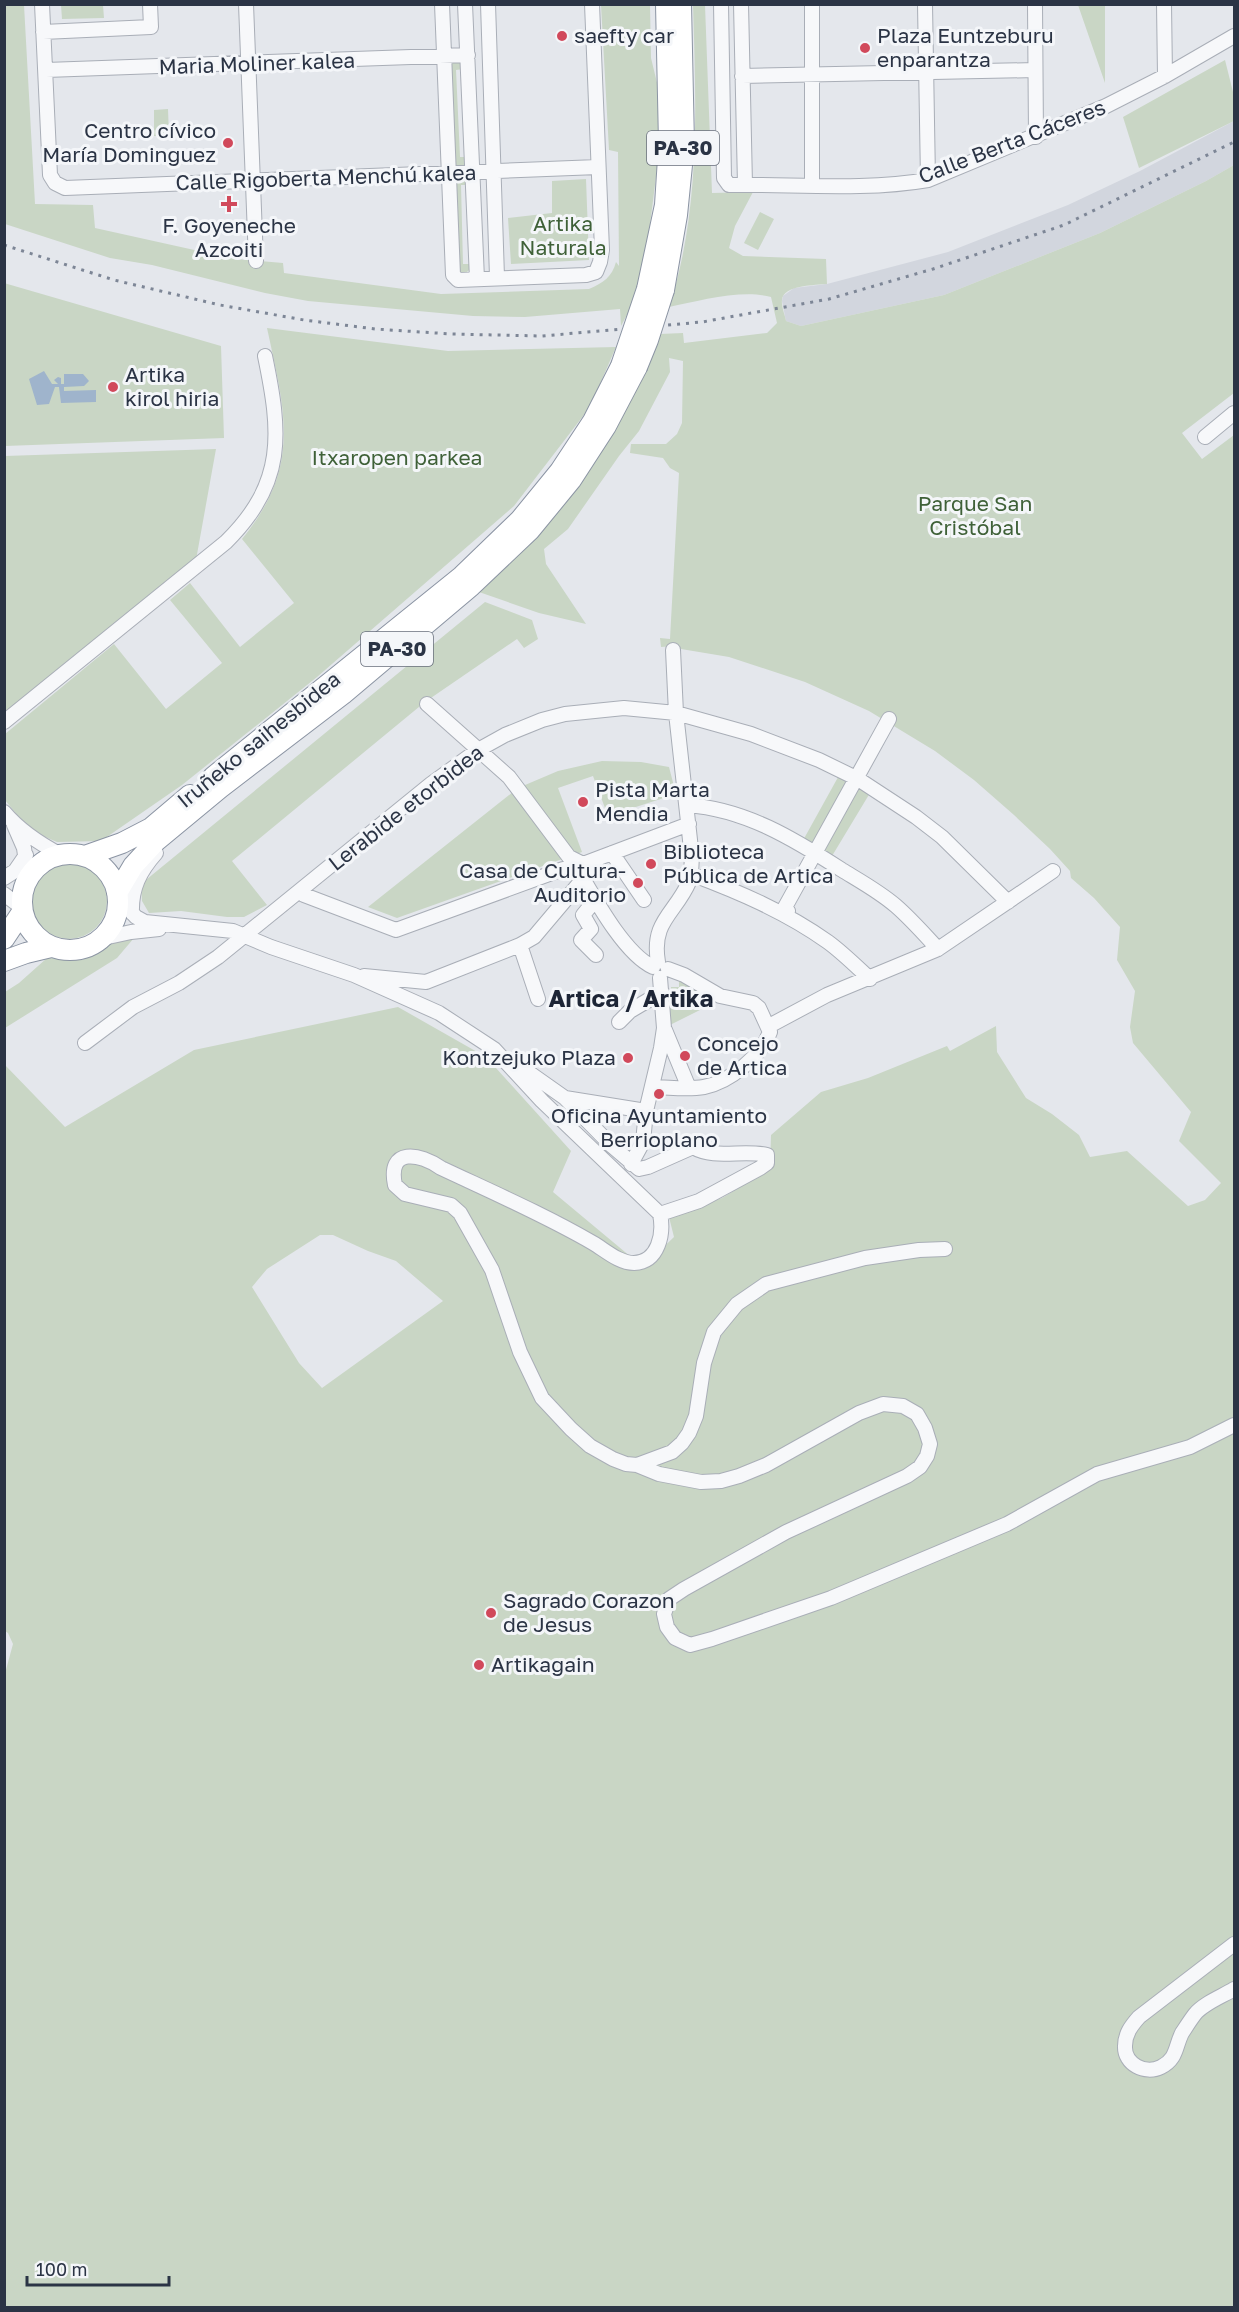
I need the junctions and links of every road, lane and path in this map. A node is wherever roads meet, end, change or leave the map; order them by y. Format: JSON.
{"nodes":[{"id":1,"x":42,"y":4,"type":"edge"},
{"id":2,"x":150,"y":4,"type":"edge"},
{"id":3,"x":246,"y":4,"type":"edge"},
{"id":4,"x":442,"y":4,"type":"edge"},
{"id":5,"x":465,"y":4,"type":"edge"},
{"id":6,"x":488,"y":4,"type":"edge"},
{"id":7,"x":592,"y":4,"type":"edge"},
{"id":8,"x":659,"y":4,"type":"edge"},
{"id":9,"x":666,"y":4,"type":"edge"},
{"id":10,"x":681,"y":4,"type":"edge"},
{"id":11,"x":687,"y":4,"type":"edge"},
{"id":12,"x":721,"y":4,"type":"edge"},
{"id":13,"x":741,"y":4,"type":"edge"},
{"id":14,"x":812,"y":4,"type":"edge"},
{"id":15,"x":925,"y":4,"type":"edge"},
{"id":16,"x":1035,"y":4,"type":"edge"},
{"id":17,"x":1164,"y":4,"type":"edge"},
{"id":18,"x":43,"y":32,"type":"junction"},
{"id":19,"x":1234,"y":36,"type":"edge"},
{"id":20,"x":468,"y":55,"type":"junction"},
{"id":21,"x":444,"y":57,"type":"junction"},
{"id":22,"x":682,"y":58,"type":"junction"},
{"id":23,"x":249,"y":64,"type":"junction"},
{"id":24,"x":46,"y":70,"type":"junction"},
{"id":25,"x":1035,"y":70,"type":"junction"},
{"id":26,"x":927,"y":72,"type":"junction"},
{"id":27,"x":668,"y":74,"type":"junction"},
{"id":28,"x":812,"y":75,"type":"junction"},
{"id":29,"x":742,"y":76,"type":"junction"},
{"id":30,"x":1165,"y":76,"type":"junction"},
{"id":31,"x":1036,"y":137,"type":"junction"},
{"id":32,"x":598,"y":168,"type":"junction"},
{"id":33,"x":473,"y":172,"type":"junction"},
{"id":34,"x":494,"y":172,"type":"junction"},
{"id":35,"x":448,"y":173,"type":"junction"},
{"id":36,"x":253,"y":180,"type":"junction"},
{"id":37,"x":928,"y":180,"type":"junction"},
{"id":38,"x":745,"y":185,"type":"junction"},
{"id":39,"x":812,"y":186,"type":"junction"},
{"id":40,"x":256,"y":261,"type":"dead end"},
{"id":41,"x":497,"y":277,"type":"junction"},
{"id":42,"x":477,"y":279,"type":"junction"},
{"id":43,"x":655,"y":289,"type":"junction"},
{"id":44,"x":265,"y":356,"type":"dead end"},
{"id":45,"x":629,"y":367,"type":"junction"},
{"id":46,"x":1234,"y":413,"type":"edge"},
{"id":47,"x":1204,"y":437,"type":"dead end"},
{"id":48,"x":673,"y":650,"type":"dead end"},
{"id":49,"x":427,"y":704,"type":"dead end"},
{"id":50,"x":676,"y":713,"type":"junction"},
{"id":51,"x":889,"y":720,"type":"dead end"},
{"id":52,"x":4,"y":722,"type":"edge"},
{"id":53,"x":478,"y":750,"type":"junction"},
{"id":54,"x":858,"y":779,"type":"junction"},
{"id":55,"x":687,"y":805,"type":"junction"},
{"id":56,"x":9,"y":818,"type":"edge"},
{"id":57,"x":689,"y":824,"type":"junction"},
{"id":58,"x":171,"y":829,"type":"junction"},
{"id":59,"x":612,"y":853,"type":"junction"},
{"id":60,"x":816,"y":853,"type":"junction"},
{"id":61,"x":26,"y":855,"type":"junction"},
{"id":62,"x":62,"y":855,"type":"junction"},
{"id":63,"x":85,"y":856,"type":"junction"},
{"id":64,"x":1053,"y":871,"type":"dead end"},
{"id":65,"x":691,"y":874,"type":"junction"},
{"id":66,"x":28,"y":877,"type":"junction"},
{"id":67,"x":4,"y":878,"type":"edge"},
{"id":68,"x":583,"y":879,"type":"junction"},
{"id":69,"x":300,"y":891,"type":"junction"},
{"id":70,"x":4,"y":894,"type":"edge"},
{"id":71,"x":118,"y":896,"type":"junction"},
{"id":72,"x":596,"y":899,"type":"junction"},
{"id":73,"x":644,"y":900,"type":"dead end"},
{"id":74,"x":1008,"y":902,"type":"junction"},
{"id":75,"x":21,"y":909,"type":"junction"},
{"id":76,"x":132,"y":913,"type":"junction"},
{"id":77,"x":786,"y":915,"type":"junction"},
{"id":78,"x":192,"y":926,"type":"junction"},
{"id":79,"x":244,"y":936,"type":"junction"},
{"id":80,"x":4,"y":939,"type":"edge"},
{"id":81,"x":99,"y":939,"type":"junction"},
{"id":82,"x":520,"y":945,"type":"junction"},
{"id":83,"x":51,"y":947,"type":"junction"},
{"id":84,"x":938,"y":949,"type":"junction"},
{"id":85,"x":596,"y":955,"type":"dead end"},
{"id":86,"x":4,"y":961,"type":"edge"},
{"id":87,"x":660,"y":974,"type":"junction"},
{"id":88,"x":354,"y":975,"type":"junction"},
{"id":89,"x":870,"y":979,"type":"junction"},
{"id":90,"x":538,"y":999,"type":"dead end"},
{"id":91,"x":619,"y":1022,"type":"dead end"},
{"id":92,"x":769,"y":1026,"type":"junction"},
{"id":93,"x":664,"y":1028,"type":"junction"},
{"id":94,"x":85,"y":1042,"type":"dead end"},
{"id":95,"x":501,"y":1056,"type":"junction"},
{"id":96,"x":652,"y":1087,"type":"junction"},
{"id":97,"x":690,"y":1088,"type":"junction"},
{"id":98,"x":565,"y":1098,"type":"junction"},
{"id":99,"x":646,"y":1111,"type":"junction"},
{"id":100,"x":631,"y":1164,"type":"junction"},
{"id":101,"x":660,"y":1214,"type":"junction"},
{"id":102,"x":945,"y":1249,"type":"dead end"},
{"id":103,"x":1234,"y":1425,"type":"edge"},
{"id":104,"x":637,"y":1465,"type":"junction"},
{"id":105,"x":1234,"y":1944,"type":"edge"},
{"id":106,"x":1234,"y":1989,"type":"edge"}],
"edges":[{"from":1,"to":18,"type":"street"},
{"from":2,"to":18,"type":"street"},
{"from":3,"to":23,"type":"street"},
{"from":4,"to":21,"type":"street"},
{"from":5,"to":20,"type":"street"},
{"from":6,"to":34,"type":"street"},
{"from":7,"to":32,"type":"street"},
{"from":8,"to":27,"type":"highway"},
{"from":9,"to":27,"type":"highway","name":"Iruñeko saihesbidea","number":"PA-30"},
{"from":10,"to":22,"type":"highway","name":"Iruñeko saihesbidea","number":"PA-30"},
{"from":11,"to":22,"type":"highway"},
{"from":12,"to":38,"type":"street"},
{"from":13,"to":29,"type":"street"},
{"from":14,"to":28,"type":"street"},
{"from":15,"to":26,"type":"street"},
{"from":16,"to":25,"type":"street"},
{"from":17,"to":30,"type":"street"},
{"from":18,"to":24,"type":"street"},
{"from":19,"to":30,"type":"street","name":"Calle Berta Cáceres"},
{"from":20,"to":21,"type":"street","name":"Maria Moliner kalea"},
{"from":20,"to":33,"type":"street"},
{"from":21,"to":23,"type":"street","name":"Maria Moliner kalea"},
{"from":21,"to":35,"type":"street"},
{"from":22,"to":43,"type":"highway","name":"Iruñeko saihesbidea","number":"PA-30"},
{"from":23,"to":24,"type":"street","name":"Maria Moliner kalea"},
{"from":23,"to":36,"type":"street"},
{"from":24,"to":36,"type":"street","name":"Calle Rigoberta Menchú kalea"},
{"from":25,"to":26,"type":"street"},
{"from":25,"to":31,"type":"street"},
{"from":26,"to":28,"type":"street"},
{"from":26,"to":37,"type":"street"},
{"from":27,"to":43,"type":"highway","name":"Iruñeko saihesbidea","number":"PA-30"},
{"from":28,"to":29,"type":"street"},
{"from":28,"to":39,"type":"street"},
{"from":29,"to":38,"type":"street"},
{"from":30,"to":31,"type":"street","name":"Calle Berta Cáceres"},
{"from":31,"to":37,"type":"street","name":"Calle Berta Cáceres"},
{"from":32,"to":34,"type":"street","name":"Calle Rigoberta Menchú kalea"},
{"from":32,"to":41,"type":"street"},
{"from":33,"to":34,"type":"street","name":"Calle Rigoberta Menchú kalea"},
{"from":33,"to":35,"type":"street","name":"Calle Rigoberta Menchú kalea"},
{"from":33,"to":42,"type":"street"},
{"from":34,"to":41,"type":"street"},
{"from":35,"to":36,"type":"street","name":"Calle Rigoberta Menchú kalea"},
{"from":35,"to":42,"type":"street"},
{"from":36,"to":40,"type":"street"},
{"from":37,"to":39,"type":"street","name":"Calle Berta Cáceres"},
{"from":38,"to":39,"type":"street","name":"Calle Berta Cáceres"},
{"from":41,"to":42,"type":"street"},
{"from":43,"to":45,"type":"highway","name":"Iruñeko saihesbidea","number":"PA-30","bridge":true},
{"from":44,"to":52,"type":"street"},
{"from":45,"to":58,"type":"highway","name":"Iruñeko saihesbidea","number":"PA-30"},
{"from":45,"to":63,"type":"highway","name":"Iruñeko saihesbidea","number":"PA-30"},
{"from":46,"to":47,"type":"street"},
{"from":48,"to":50,"type":"street"},
{"from":49,"to":53,"type":"street"},
{"from":50,"to":53,"type":"street","name":"Lerabide etorbidea"},
{"from":50,"to":54,"type":"street","name":"Lerabide etorbidea"},
{"from":50,"to":55,"type":"street"},
{"from":51,"to":54,"type":"street"},
{"from":53,"to":59,"type":"street"},
{"from":53,"to":69,"type":"street","name":"Lerabide etorbidea"},
{"from":54,"to":60,"type":"street"},
{"from":54,"to":74,"type":"street","name":"Lerabide etorbidea"},
{"from":55,"to":57,"type":"street"},
{"from":55,"to":60,"type":"street"},
{"from":56,"to":61,"type":"street"},
{"from":56,"to":62,"type":"street"},
{"from":57,"to":59,"type":"street"},
{"from":57,"to":65,"type":"street"},
{"from":58,"to":71,"type":"highway","name":"Iruñeko saihesbidea","number":"PA-30"},
{"from":58,"to":76,"type":"street","name":"Iruñeko saihesbidea"},
{"from":59,"to":73,"type":"street"},
{"from":60,"to":77,"type":"street"},
{"from":60,"to":84,"type":"street"},
{"from":61,"to":66,"type":"street"},
{"from":61,"to":67,"type":"street"},
{"from":62,"to":63,"type":"highway","number":"PA-30"},
{"from":62,"to":66,"type":"highway","number":"PA-30"},
{"from":63,"to":71,"type":"highway"},
{"from":64,"to":74,"type":"street"},
{"from":65,"to":77,"type":"street"},
{"from":65,"to":87,"type":"street"},
{"from":66,"to":75,"type":"highway"},
{"from":68,"to":69,"type":"street"},
{"from":68,"to":72,"type":"street"},
{"from":68,"to":82,"type":"street"},
{"from":69,"to":79,"type":"street","name":"Lerabide etorbidea"},
{"from":70,"to":75,"type":"street"},
{"from":71,"to":76,"type":"street"},
{"from":71,"to":81,"type":"highway","number":"PA-30"},
{"from":72,"to":85,"type":"street"},
{"from":72,"to":87,"type":"street"},
{"from":74,"to":84,"type":"street"},
{"from":75,"to":80,"type":"highway"},
{"from":75,"to":83,"type":"highway"},
{"from":76,"to":78,"type":"street"},
{"from":77,"to":89,"type":"street"},
{"from":78,"to":79,"type":"street"},
{"from":78,"to":81,"type":"street"},
{"from":79,"to":88,"type":"street"},
{"from":79,"to":94,"type":"street","name":"Lerabide etorbidea"},
{"from":81,"to":83,"type":"highway"},
{"from":82,"to":88,"type":"street"},
{"from":82,"to":90,"type":"street"},
{"from":83,"to":86,"type":"highway"},
{"from":84,"to":89,"type":"street"},
{"from":87,"to":91,"type":"street"},
{"from":87,"to":92,"type":"street"},
{"from":87,"to":93,"type":"street"},
{"from":88,"to":95,"type":"street"},
{"from":89,"to":92,"type":"street"},
{"from":92,"to":97,"type":"street"},
{"from":93,"to":96,"type":"street"},
{"from":93,"to":97,"type":"street"},
{"from":95,"to":98,"type":"street"},
{"from":95,"to":101,"type":"street"},
{"from":96,"to":97,"type":"street"},
{"from":96,"to":99,"type":"street"},
{"from":98,"to":99,"type":"street"},
{"from":98,"to":100,"type":"street"},
{"from":99,"to":100,"type":"street"},
{"from":100,"to":101,"type":"street"},
{"from":101,"to":104,"type":"street"},
{"from":102,"to":104,"type":"street"},
{"from":103,"to":104,"type":"street"},
{"from":105,"to":106,"type":"street"}]}
